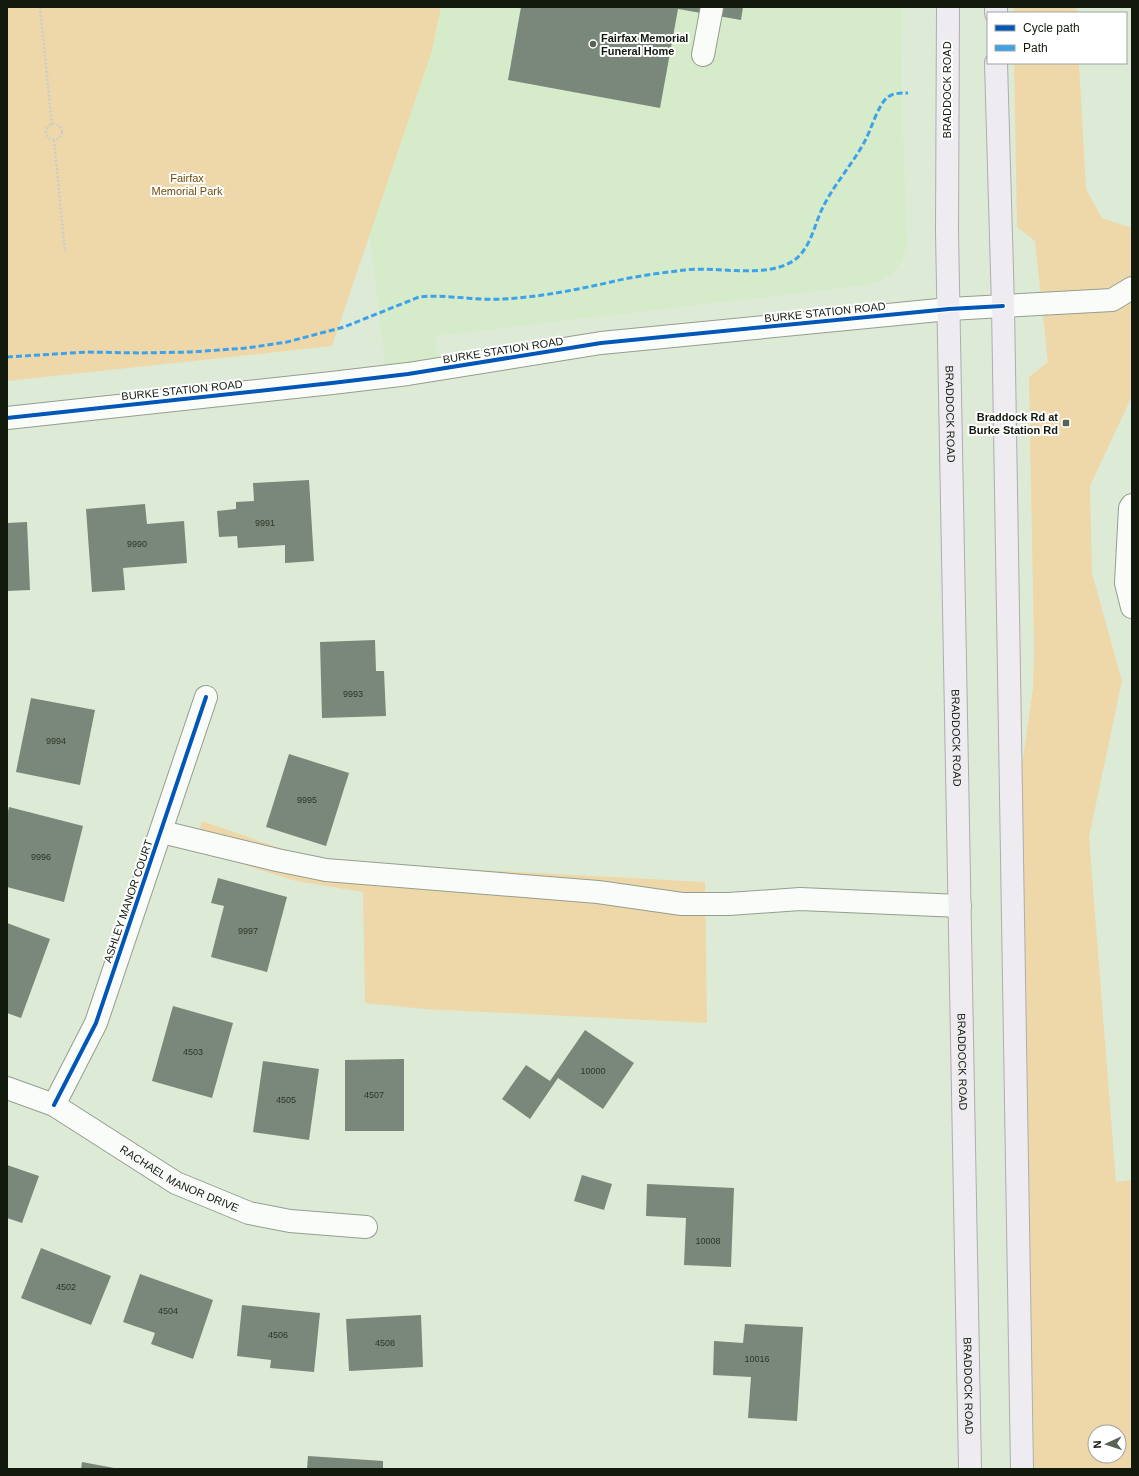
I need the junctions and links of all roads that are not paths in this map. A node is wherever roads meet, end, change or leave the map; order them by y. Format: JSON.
{"nodes":[{"id":1,"x":712,"y":7,"type":"edge"},
{"id":2,"x":948,"y":7,"type":"edge"},
{"id":3,"x":702,"y":54,"type":"dead end"},
{"id":4,"x":996,"y":64,"type":"edge"},
{"id":5,"x":1132,"y":288,"type":"edge"},
{"id":6,"x":1003,"y":306,"type":"junction"},
{"id":7,"x":949,"y":309,"type":"junction"},
{"id":8,"x":7,"y":418,"type":"edge"},
{"id":9,"x":1132,"y":505,"type":"edge"},
{"id":10,"x":1132,"y":607,"type":"edge"},
{"id":11,"x":206,"y":697,"type":"dead end"},
{"id":12,"x":162,"y":832,"type":"junction"},
{"id":13,"x":960,"y":906,"type":"junction"},
{"id":14,"x":7,"y":1088,"type":"edge"},
{"id":15,"x":54,"y":1105,"type":"junction"},
{"id":16,"x":366,"y":1227,"type":"dead end"},
{"id":17,"x":970,"y":1469,"type":"edge"},
{"id":18,"x":1022,"y":1469,"type":"edge"}],
"edges":[{"from":1,"to":3,"type":"street"},
{"from":2,"to":7,"type":"main road","name":"BRADDOCK ROAD"},
{"from":4,"to":6,"type":"main road"},
{"from":5,"to":6,"type":"street","name":"BURKE STATION ROAD"},
{"from":6,"to":7,"type":"street","name":"BURKE STATION ROAD"},
{"from":6,"to":18,"type":"main road"},
{"from":7,"to":8,"type":"street","name":"BURKE STATION ROAD"},
{"from":7,"to":13,"type":"main road","name":"BRADDOCK ROAD"},
{"from":9,"to":10,"type":"street"},
{"from":11,"to":12,"type":"street","name":"ASHLEY MANOR COURT"},
{"from":12,"to":13,"type":"street"},
{"from":12,"to":15,"type":"street","name":"ASHLEY MANOR COURT"},
{"from":13,"to":17,"type":"main road","name":"BRADDOCK ROAD"},
{"from":14,"to":15,"type":"street","name":"RACHAEL MANOR DRIVE"},
{"from":15,"to":16,"type":"street","name":"RACHAEL MANOR DRIVE"}]}
